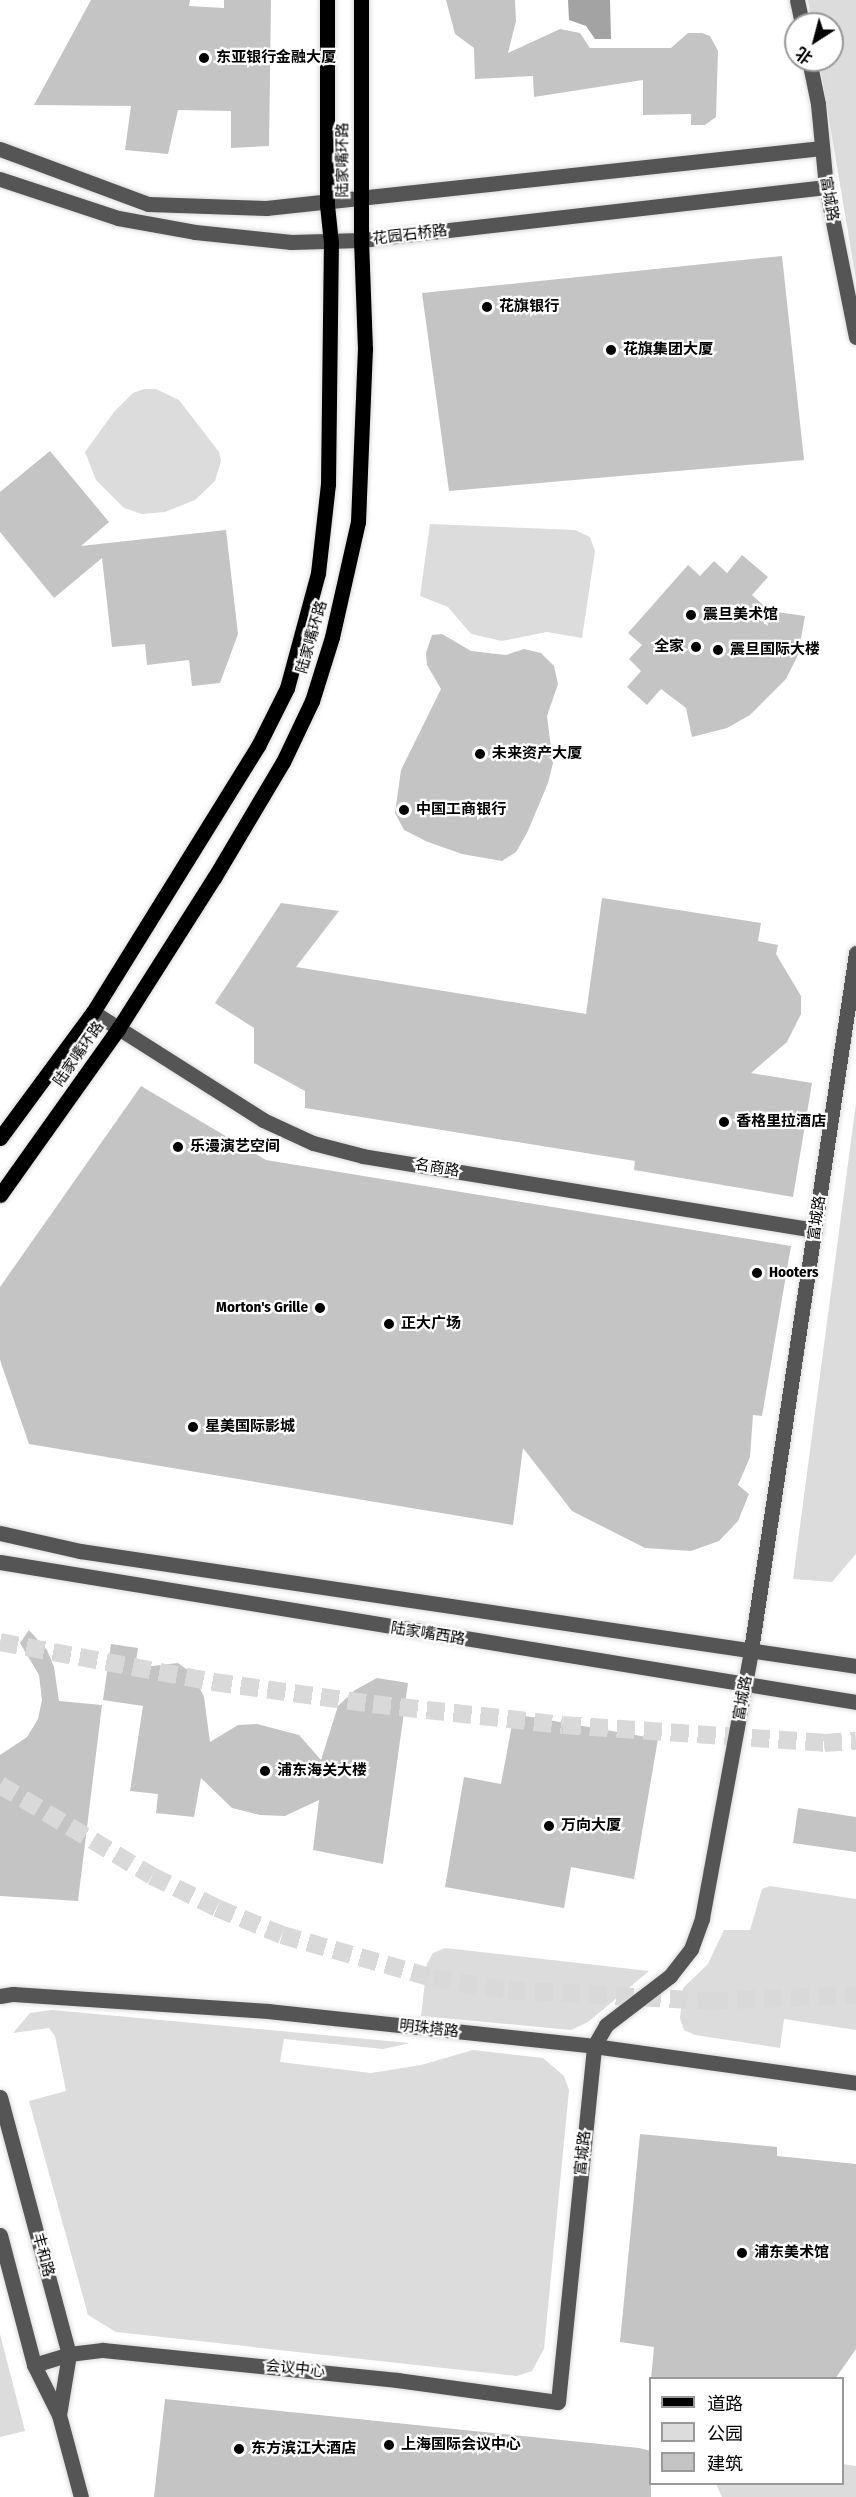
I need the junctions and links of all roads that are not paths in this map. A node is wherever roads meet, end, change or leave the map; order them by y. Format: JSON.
{"nodes":[{"id":1,"x":327,"y":0,"type":"edge"},
{"id":2,"x":361,"y":0,"type":"edge"},
{"id":3,"x":811,"y":72,"type":"edge"},
{"id":4,"x":0,"y":148,"type":"edge"},
{"id":5,"x":822,"y":148,"type":"junction"},
{"id":6,"x":0,"y":179,"type":"edge"},
{"id":7,"x":826,"y":187,"type":"junction"},
{"id":8,"x":361,"y":200,"type":"junction"},
{"id":9,"x":327,"y":204,"type":"junction"},
{"id":10,"x":360,"y":240,"type":"junction"},
{"id":11,"x":331,"y":243,"type":"junction"},
{"id":12,"x":856,"y":337,"type":"edge"},
{"id":13,"x":856,"y":953,"type":"edge"},
{"id":14,"x":93,"y":1012,"type":"junction"},
{"id":15,"x":118,"y":1029,"type":"junction"},
{"id":16,"x":0,"y":1138,"type":"edge"},
{"id":17,"x":0,"y":1195,"type":"edge"},
{"id":18,"x":815,"y":1230,"type":"junction"},
{"id":19,"x":0,"y":1533,"type":"edge"},
{"id":20,"x":0,"y":1562,"type":"edge"},
{"id":21,"x":751,"y":1650,"type":"junction"},
{"id":22,"x":856,"y":1666,"type":"edge"},
{"id":23,"x":745,"y":1686,"type":"junction"},
{"id":24,"x":856,"y":1702,"type":"edge"},
{"id":25,"x":0,"y":1996,"type":"edge"},
{"id":26,"x":594,"y":2046,"type":"junction"},
{"id":27,"x":856,"y":2083,"type":"edge"},
{"id":28,"x":0,"y":2097,"type":"edge"},
{"id":29,"x":0,"y":2235,"type":"edge"},
{"id":30,"x":69,"y":2354,"type":"junction"},
{"id":31,"x":34,"y":2365,"type":"junction"},
{"id":32,"x":558,"y":2402,"type":"joint"},
{"id":33,"x":59,"y":2415,"type":"junction"},
{"id":34,"x":81,"y":2497,"type":"edge"}],
"edges":[{"from":1,"to":9,"type":"main road","name":"陆家嘴环路"},
{"from":2,"to":8,"type":"main road","name":"陆家嘴环路"},
{"from":3,"to":5,"type":"street","name":"富城路"},
{"from":4,"to":9,"type":"street"},
{"from":5,"to":7,"type":"street","name":"富城路"},
{"from":5,"to":8,"type":"street"},
{"from":6,"to":11,"type":"street","name":"花园石桥路"},
{"from":7,"to":10,"type":"street","name":"花园石桥路"},
{"from":7,"to":12,"type":"street","name":"富城路"},
{"from":8,"to":9,"type":"street"},
{"from":8,"to":10,"type":"main road","name":"陆家嘴环路"},
{"from":9,"to":11,"type":"main road","name":"陆家嘴环路"},
{"from":10,"to":11,"type":"street","name":"花园石桥路"},
{"from":10,"to":15,"type":"main road","name":"陆家嘴环路"},
{"from":11,"to":14,"type":"main road","name":"陆家嘴环路"},
{"from":13,"to":18,"type":"street","name":"富城路"},
{"from":14,"to":15,"type":"street","name":"名商路"},
{"from":14,"to":16,"type":"main road","name":"陆家嘴环路"},
{"from":15,"to":17,"type":"main road","name":"陆家嘴环路"},
{"from":15,"to":18,"type":"street","name":"名商路"},
{"from":18,"to":21,"type":"street","name":"富城路"},
{"from":19,"to":21,"type":"street","name":"陆家嘴西路"},
{"from":20,"to":23,"type":"street","name":"陆家嘴西路"},
{"from":21,"to":22,"type":"street","name":"陆家嘴西路"},
{"from":21,"to":23,"type":"street","name":"富城路"},
{"from":23,"to":24,"type":"street","name":"陆家嘴西路"},
{"from":23,"to":26,"type":"street","name":"富城路"},
{"from":25,"to":26,"type":"street","name":"明珠塔路"},
{"from":26,"to":27,"type":"street","name":"明珠塔路"},
{"from":26,"to":32,"type":"street","name":"富城路"},
{"from":28,"to":30,"type":"street","name":"丰和路"},
{"from":29,"to":31,"type":"street","name":"丰和路"},
{"from":30,"to":31,"type":"street","name":"会议中心"},
{"from":30,"to":32,"type":"street","name":"会议中心"},
{"from":30,"to":33,"type":"street","name":"丰和路"},
{"from":31,"to":33,"type":"street","name":"丰和路"},
{"from":33,"to":34,"type":"street","name":"丰和路"}]}
